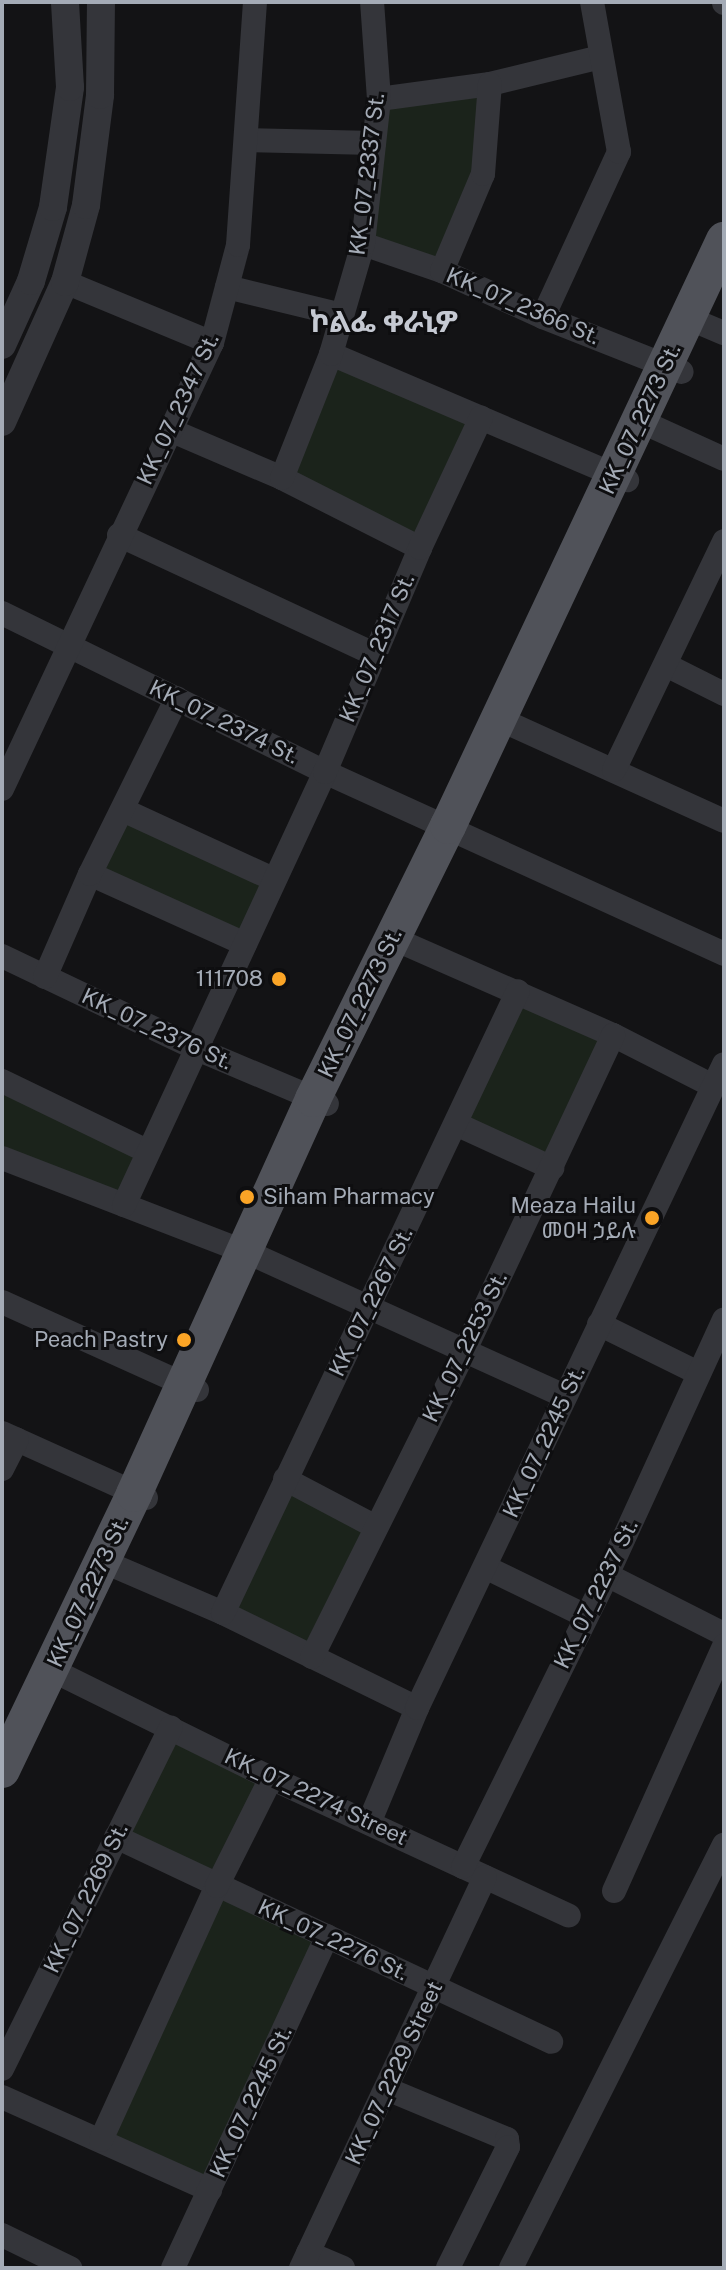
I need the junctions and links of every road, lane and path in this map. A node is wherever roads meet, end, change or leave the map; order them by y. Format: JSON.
{"nodes":[{"id":1,"x":65,"y":2,"type":"edge"},
{"id":2,"x":101,"y":2,"type":"edge"},
{"id":3,"x":255,"y":2,"type":"edge"},
{"id":4,"x":372,"y":2,"type":"edge"},
{"id":5,"x":592,"y":2,"type":"edge"},
{"id":6,"x":601,"y":57,"type":"junction"},
{"id":7,"x":490,"y":84,"type":"junction"},
{"id":8,"x":379,"y":99,"type":"junction"},
{"id":9,"x":246,"y":140,"type":"junction"},
{"id":10,"x":374,"y":143,"type":"junction"},
{"id":11,"x":724,"y":240,"type":"edge"},
{"id":12,"x":363,"y":244,"type":"junction"},
{"id":13,"x":442,"y":271,"type":"junction"},
{"id":14,"x":724,"y":281,"type":"edge"},
{"id":15,"x":65,"y":282,"type":"junction"},
{"id":16,"x":227,"y":287,"type":"junction"},
{"id":17,"x":342,"y":315,"type":"junction"},
{"id":18,"x":543,"y":317,"type":"junction"},
{"id":19,"x":705,"y":325,"type":"edge"},
{"id":20,"x":212,"y":343,"type":"junction"},
{"id":21,"x":2,"y":345,"type":"edge"},
{"id":22,"x":331,"y":354,"type":"junction"},
{"id":23,"x":674,"y":368,"type":"junction"},
{"id":24,"x":481,"y":418,"type":"junction"},
{"id":25,"x":2,"y":422,"type":"edge"},
{"id":26,"x":647,"y":424,"type":"junction"},
{"id":27,"x":170,"y":430,"type":"junction"},
{"id":28,"x":724,"y":459,"type":"edge"},
{"id":29,"x":282,"y":478,"type":"junction"},
{"id":30,"x":622,"y":478,"type":"junction"},
{"id":31,"x":119,"y":535,"type":"junction"},
{"id":32,"x":724,"y":541,"type":"edge"},
{"id":33,"x":420,"y":548,"type":"junction"},
{"id":34,"x":716,"y":579,"type":"edge"},
{"id":35,"x":2,"y":613,"type":"edge"},
{"id":36,"x":69,"y":645,"type":"junction"},
{"id":37,"x":374,"y":654,"type":"junction"},
{"id":38,"x":666,"y":665,"type":"junction"},
{"id":39,"x":724,"y":694,"type":"edge"},
{"id":40,"x":177,"y":698,"type":"junction"},
{"id":41,"x":505,"y":722,"type":"junction"},
{"id":42,"x":614,"y":770,"type":"junction"},
{"id":43,"x":325,"y":772,"type":"junction"},
{"id":44,"x":2,"y":789,"type":"edge"},
{"id":45,"x":123,"y":810,"type":"junction"},
{"id":46,"x":724,"y":821,"type":"edge"},
{"id":47,"x":454,"y":829,"type":"junction"},
{"id":48,"x":90,"y":874,"type":"junction"},
{"id":49,"x":273,"y":879,"type":"junction"},
{"id":50,"x":400,"y":941,"type":"junction"},
{"id":51,"x":245,"y":944,"type":"junction"},
{"id":52,"x":724,"y":954,"type":"edge"},
{"id":53,"x":2,"y":956,"type":"edge"},
{"id":54,"x":45,"y":977,"type":"junction"},
{"id":55,"x":518,"y":991,"type":"junction"},
{"id":56,"x":613,"y":1035,"type":"junction"},
{"id":57,"x":197,"y":1049,"type":"junction"},
{"id":58,"x":724,"y":1064,"type":"edge"},
{"id":59,"x":2,"y":1081,"type":"edge"},
{"id":60,"x":713,"y":1086,"type":"junction"},
{"id":61,"x":320,"y":1102,"type":"junction"},
{"id":62,"x":456,"y":1124,"type":"junction"},
{"id":63,"x":147,"y":1151,"type":"junction"},
{"id":64,"x":2,"y":1158,"type":"edge"},
{"id":65,"x":552,"y":1168,"type":"junction"},
{"id":66,"x":124,"y":1205,"type":"junction"},
{"id":67,"x":250,"y":1254,"type":"junction"},
{"id":68,"x":2,"y":1302,"type":"edge"},
{"id":69,"x":370,"y":1308,"type":"junction"},
{"id":70,"x":724,"y":1320,"type":"edge"},
{"id":71,"x":599,"y":1324,"type":"junction"},
{"id":72,"x":465,"y":1350,"type":"junction"},
{"id":73,"x":698,"y":1373,"type":"junction"},
{"id":74,"x":191,"y":1387,"type":"junction"},
{"id":75,"x":565,"y":1396,"type":"junction"},
{"id":76,"x":10,"y":1436,"type":"edge"},
{"id":77,"x":2,"y":1469,"type":"edge"},
{"id":78,"x":285,"y":1479,"type":"junction"},
{"id":79,"x":141,"y":1496,"type":"junction"},
{"id":80,"x":376,"y":1527,"type":"junction"},
{"id":81,"x":107,"y":1564,"type":"junction"},
{"id":82,"x":485,"y":1567,"type":"junction"},
{"id":83,"x":607,"y":1575,"type":"junction"},
{"id":84,"x":223,"y":1613,"type":"junction"},
{"id":85,"x":586,"y":1616,"type":"junction"},
{"id":86,"x":724,"y":1634,"type":"edge"},
{"id":87,"x":724,"y":1646,"type":"edge"},
{"id":88,"x":312,"y":1657,"type":"junction"},
{"id":89,"x":58,"y":1673,"type":"junction"},
{"id":90,"x":417,"y":1708,"type":"junction"},
{"id":91,"x":171,"y":1727,"type":"junction"},
{"id":92,"x":271,"y":1778,"type":"junction"},
{"id":93,"x":4,"y":1782,"type":"edge"},
{"id":94,"x":369,"y":1823,"type":"junction"},
{"id":95,"x":116,"y":1837,"type":"junction"},
{"id":96,"x":724,"y":1845,"type":"edge"},
{"id":97,"x":474,"y":1872,"type":"junction"},
{"id":98,"x":217,"y":1886,"type":"junction"},
{"id":99,"x":614,"y":1891,"type":"dead end"},
{"id":100,"x":569,"y":1916,"type":"dead end"},
{"id":101,"x":327,"y":1936,"type":"junction"},
{"id":102,"x":434,"y":1988,"type":"junction"},
{"id":103,"x":551,"y":2042,"type":"dead end"},
{"id":104,"x":2,"y":2069,"type":"edge"},
{"id":105,"x":387,"y":2089,"type":"junction"},
{"id":106,"x":2,"y":2097,"type":"edge"},
{"id":107,"x":101,"y":2140,"type":"junction"},
{"id":108,"x":210,"y":2190,"type":"junction"},
{"id":109,"x":2,"y":2235,"type":"edge"},
{"id":110,"x":304,"y":2260,"type":"edge"},
{"id":111,"x":54,"y":2264,"type":"edge"},
{"id":112,"x":173,"y":2268,"type":"edge"},
{"id":113,"x":343,"y":2268,"type":"edge"},
{"id":114,"x":448,"y":2268,"type":"edge"},
{"id":115,"x":511,"y":2268,"type":"edge"}],
"edges":[{"from":1,"to":21,"type":"street"},
{"from":2,"to":15,"type":"street"},
{"from":3,"to":9,"type":"street","name":"KK_07_2347 St."},
{"from":4,"to":8,"type":"street","name":"KK_07_2337 St."},
{"from":5,"to":6,"type":"street"},
{"from":6,"to":7,"type":"street"},
{"from":6,"to":18,"type":"street"},
{"from":7,"to":8,"type":"street"},
{"from":7,"to":13,"type":"street"},
{"from":8,"to":10,"type":"street","name":"KK_07_2337 St."},
{"from":9,"to":10,"type":"street"},
{"from":9,"to":16,"type":"street","name":"KK_07_2347 St."},
{"from":10,"to":12,"type":"street","name":"KK_07_2337 St."},
{"from":11,"to":19,"type":"main road","name":"KK_07_2273 St."},
{"from":12,"to":13,"type":"street","name":"KK_07_2366 St."},
{"from":12,"to":17,"type":"street","name":"KK_07_2337 St."},
{"from":13,"to":18,"type":"street","name":"KK_07_2366 St."},
{"from":14,"to":19,"type":"main road","name":"KK_07_2273 St."},
{"from":15,"to":20,"type":"street"},
{"from":15,"to":25,"type":"street"},
{"from":16,"to":17,"type":"street"},
{"from":16,"to":20,"type":"street","name":"KK_07_2347 St."},
{"from":17,"to":22,"type":"street","name":"KK_07_2337 St."},
{"from":18,"to":23,"type":"street","name":"KK_07_2366 St."},
{"from":19,"to":23,"type":"main road","name":"KK_07_2273 St."},
{"from":20,"to":27,"type":"street","name":"KK_07_2347 St."},
{"from":22,"to":24,"type":"street"},
{"from":22,"to":29,"type":"street","name":"KK_07_2337 St."},
{"from":23,"to":26,"type":"main road","name":"KK_07_2273 St."},
{"from":24,"to":30,"type":"street"},
{"from":24,"to":33,"type":"street","name":"KK_07_2317 St."},
{"from":26,"to":28,"type":"street"},
{"from":26,"to":30,"type":"main road","name":"KK_07_2273 St."},
{"from":27,"to":29,"type":"street"},
{"from":27,"to":31,"type":"street","name":"KK_07_2347 St."},
{"from":29,"to":33,"type":"street"},
{"from":30,"to":41,"type":"main road","name":"KK_07_2273 St."},
{"from":31,"to":36,"type":"street","name":"KK_07_2347 St."},
{"from":31,"to":37,"type":"street"},
{"from":32,"to":34,"type":"street"},
{"from":33,"to":37,"type":"street","name":"KK_07_2317 St."},
{"from":34,"to":38,"type":"street"},
{"from":35,"to":36,"type":"street","name":"KK_07_2374 St."},
{"from":36,"to":40,"type":"street","name":"KK_07_2374 St."},
{"from":36,"to":44,"type":"street","name":"KK_07_2347 St."},
{"from":37,"to":43,"type":"street","name":"KK_07_2317 St."},
{"from":38,"to":39,"type":"street"},
{"from":38,"to":42,"type":"street"},
{"from":40,"to":43,"type":"street","name":"KK_07_2374 St."},
{"from":40,"to":45,"type":"street"},
{"from":41,"to":42,"type":"street"},
{"from":41,"to":47,"type":"main road","name":"KK_07_2273 St."},
{"from":42,"to":46,"type":"street"},
{"from":43,"to":47,"type":"street","name":"KK_07_2374 St."},
{"from":43,"to":49,"type":"street","name":"KK_07_2317 St."},
{"from":45,"to":48,"type":"street"},
{"from":45,"to":49,"type":"street"},
{"from":47,"to":50,"type":"main road","name":"KK_07_2273 St."},
{"from":47,"to":52,"type":"street","name":"KK_07_2374 St."},
{"from":48,"to":51,"type":"street"},
{"from":48,"to":54,"type":"street"},
{"from":49,"to":51,"type":"street","name":"KK_07_2317 St."},
{"from":50,"to":55,"type":"street"},
{"from":50,"to":61,"type":"main road","name":"KK_07_2273 St."},
{"from":51,"to":57,"type":"street","name":"KK_07_2317 St."},
{"from":53,"to":54,"type":"street","name":"KK_07_2376 St."},
{"from":54,"to":57,"type":"street","name":"KK_07_2376 St."},
{"from":55,"to":56,"type":"street"},
{"from":55,"to":62,"type":"street","name":"KK_07_2267 St."},
{"from":56,"to":60,"type":"street"},
{"from":56,"to":65,"type":"street","name":"KK_07_2253 St."},
{"from":57,"to":61,"type":"street","name":"KK_07_2376 St."},
{"from":57,"to":63,"type":"street","name":"KK_07_2317 St."},
{"from":58,"to":60,"type":"street","name":"KK_07_2245 St."},
{"from":59,"to":63,"type":"street"},
{"from":60,"to":71,"type":"street","name":"KK_07_2245 St."},
{"from":61,"to":67,"type":"main road","name":"KK_07_2273 St."},
{"from":62,"to":65,"type":"street"},
{"from":62,"to":69,"type":"street","name":"KK_07_2267 St."},
{"from":63,"to":66,"type":"street","name":"KK_07_2317 St."},
{"from":64,"to":66,"type":"street"},
{"from":65,"to":72,"type":"street","name":"KK_07_2253 St."},
{"from":66,"to":67,"type":"street"},
{"from":67,"to":69,"type":"street"},
{"from":67,"to":74,"type":"main road","name":"KK_07_2273 St."},
{"from":68,"to":74,"type":"street"},
{"from":69,"to":72,"type":"street"},
{"from":69,"to":78,"type":"street","name":"KK_07_2267 St."},
{"from":70,"to":73,"type":"street","name":"KK_07_2237 St."},
{"from":71,"to":73,"type":"street"},
{"from":71,"to":75,"type":"street","name":"KK_07_2245 St."},
{"from":72,"to":75,"type":"street"},
{"from":72,"to":80,"type":"street","name":"KK_07_2253 St."},
{"from":73,"to":83,"type":"street","name":"KK_07_2237 St."},
{"from":74,"to":79,"type":"main road","name":"KK_07_2273 St."},
{"from":75,"to":82,"type":"street","name":"KK_07_2245 St."},
{"from":76,"to":77,"type":"street"},
{"from":76,"to":79,"type":"street"},
{"from":78,"to":80,"type":"street"},
{"from":78,"to":84,"type":"street","name":"KK_07_2267 St."},
{"from":79,"to":81,"type":"main road","name":"KK_07_2273 St."},
{"from":80,"to":88,"type":"street","name":"KK_07_2253 St."},
{"from":81,"to":84,"type":"street"},
{"from":81,"to":89,"type":"main road","name":"KK_07_2273 St."},
{"from":82,"to":85,"type":"street"},
{"from":82,"to":90,"type":"street","name":"KK_07_2245 St."},
{"from":83,"to":85,"type":"street","name":"KK_07_2237 St."},
{"from":83,"to":86,"type":"street"},
{"from":84,"to":88,"type":"street"},
{"from":85,"to":97,"type":"street","name":"KK_07_2237 St."},
{"from":87,"to":99,"type":"street"},
{"from":88,"to":90,"type":"street"},
{"from":89,"to":91,"type":"street","name":"KK_07_2274 Street"},
{"from":89,"to":93,"type":"main road","name":"KK_07_2273 St."},
{"from":90,"to":94,"type":"street","name":"KK_07_2245 St."},
{"from":91,"to":92,"type":"street","name":"KK_07_2274 Street"},
{"from":91,"to":95,"type":"street","name":"KK_07_2269 St."},
{"from":92,"to":94,"type":"street","name":"KK_07_2274 Street"},
{"from":92,"to":98,"type":"street"},
{"from":94,"to":97,"type":"street","name":"KK_07_2274 Street"},
{"from":95,"to":98,"type":"street","name":"KK_07_2276 St."},
{"from":95,"to":104,"type":"street","name":"KK_07_2269 St."},
{"from":96,"to":115,"type":"street"},
{"from":97,"to":100,"type":"street","name":"KK_07_2274 Street"},
{"from":97,"to":102,"type":"street","name":"KK_07_2229 Street"},
{"from":98,"to":101,"type":"street","name":"KK_07_2276 St."},
{"from":98,"to":107,"type":"street"},
{"from":101,"to":102,"type":"street","name":"KK_07_2276 St."},
{"from":101,"to":108,"type":"street","name":"KK_07_2245 St."},
{"from":102,"to":103,"type":"street","name":"KK_07_2276 St."},
{"from":102,"to":105,"type":"street","name":"KK_07_2229 Street"},
{"from":105,"to":110,"type":"street","name":"KK_07_2229 Street"},
{"from":105,"to":114,"type":"street"},
{"from":106,"to":107,"type":"street"},
{"from":107,"to":108,"type":"street"},
{"from":108,"to":112,"type":"street","name":"KK_07_2245 St."},
{"from":109,"to":111,"type":"street"},
{"from":110,"to":113,"type":"street"}]}
